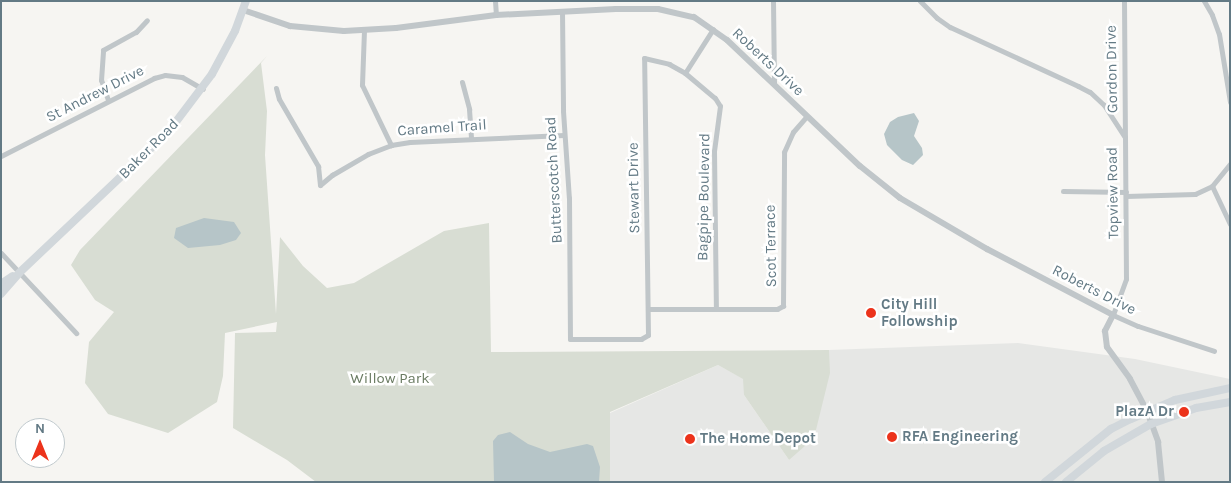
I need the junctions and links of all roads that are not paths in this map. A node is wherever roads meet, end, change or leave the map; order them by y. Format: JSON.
{"nodes":[{"id":1,"x":246,"y":1,"type":"edge"},
{"id":2,"x":495,"y":1,"type":"edge"},
{"id":3,"x":773,"y":1,"type":"edge"},
{"id":4,"x":920,"y":1,"type":"edge"},
{"id":5,"x":1124,"y":1,"type":"edge"},
{"id":6,"x":1204,"y":1,"type":"edge"},
{"id":7,"x":243,"y":10,"type":"junction"},
{"id":8,"x":562,"y":11,"type":"junction"},
{"id":9,"x":496,"y":15,"type":"junction"},
{"id":10,"x":147,"y":20,"type":"dead end"},
{"id":11,"x":713,"y":28,"type":"junction"},
{"id":12,"x":364,"y":30,"type":"junction"},
{"id":13,"x":685,"y":73,"type":"junction"},
{"id":14,"x":462,"y":82,"type":"dead end"},
{"id":15,"x":774,"y":84,"type":"junction"},
{"id":16,"x":276,"y":88,"type":"dead end"},
{"id":17,"x":203,"y":89,"type":"junction"},
{"id":18,"x":108,"y":100,"type":"junction"},
{"id":19,"x":1230,"y":102,"type":"edge"},
{"id":20,"x":807,"y":116,"type":"junction"},
{"id":21,"x":564,"y":135,"type":"junction"},
{"id":22,"x":1125,"y":137,"type":"junction"},
{"id":23,"x":471,"y":138,"type":"junction"},
{"id":24,"x":391,"y":145,"type":"junction"},
{"id":25,"x":1,"y":156,"type":"edge"},
{"id":26,"x":1230,"y":164,"type":"edge"},
{"id":27,"x":1212,"y":186,"type":"junction"},
{"id":28,"x":1063,"y":192,"type":"dead end"},
{"id":29,"x":1126,"y":194,"type":"junction"},
{"id":30,"x":1230,"y":224,"type":"edge"},
{"id":31,"x":1,"y":253,"type":"edge"},
{"id":32,"x":19,"y":273,"type":"junction"},
{"id":33,"x":1,"y":284,"type":"edge"},
{"id":34,"x":1,"y":294,"type":"edge"},
{"id":35,"x":716,"y":308,"type":"junction"},
{"id":36,"x":648,"y":309,"type":"junction"},
{"id":37,"x":1113,"y":315,"type":"junction"},
{"id":38,"x":76,"y":333,"type":"dead end"},
{"id":39,"x":570,"y":339,"type":"joint"},
{"id":40,"x":1214,"y":352,"type":"dead end"},
{"id":41,"x":1230,"y":388,"type":"edge"},
{"id":42,"x":1230,"y":402,"type":"edge"},
{"id":43,"x":1147,"y":411,"type":"junction"},
{"id":44,"x":1151,"y":424,"type":"junction"},
{"id":45,"x":1045,"y":482,"type":"edge"},
{"id":46,"x":1066,"y":482,"type":"edge"},
{"id":47,"x":1162,"y":482,"type":"edge"}],
"edges":[{"from":1,"to":7,"type":"main road","name":"Baker Road"},
{"from":2,"to":9,"type":"street"},
{"from":3,"to":15,"type":"street"},
{"from":4,"to":22,"type":"street","name":"Topview Road"},
{"from":5,"to":22,"type":"street","name":"Gordon Drive"},
{"from":6,"to":19,"type":"street"},
{"from":7,"to":12,"type":"street","name":"Roberts Drive"},
{"from":7,"to":17,"type":"main road","name":"Baker Road"},
{"from":8,"to":9,"type":"street","name":"Roberts Drive"},
{"from":8,"to":11,"type":"street","name":"Roberts Drive"},
{"from":8,"to":21,"type":"street","name":"Butterscotch Road"},
{"from":9,"to":12,"type":"street","name":"Roberts Drive"},
{"from":10,"to":18,"type":"street"},
{"from":11,"to":13,"type":"street"},
{"from":11,"to":15,"type":"street","name":"Roberts Drive"},
{"from":12,"to":24,"type":"street"},
{"from":13,"to":35,"type":"street","name":"Bagpipe Boulevard"},
{"from":13,"to":36,"type":"street","name":"Stewart Drive"},
{"from":14,"to":23,"type":"street"},
{"from":15,"to":20,"type":"street","name":"Roberts Drive"},
{"from":16,"to":24,"type":"street","name":"Caramel Trail"},
{"from":17,"to":18,"type":"street","name":"St Andrew Drive"},
{"from":17,"to":32,"type":"main road","name":"Baker Road"},
{"from":18,"to":25,"type":"street","name":"St Andrew Drive"},
{"from":20,"to":35,"type":"street","name":"Scot Terrace"},
{"from":20,"to":37,"type":"street","name":"Roberts Drive"},
{"from":21,"to":23,"type":"street","name":"Caramel Trail"},
{"from":21,"to":39,"type":"street","name":"Butterscotch Road"},
{"from":22,"to":29,"type":"street","name":"Topview Road"},
{"from":23,"to":24,"type":"street","name":"Caramel Trail"},
{"from":26,"to":27,"type":"street"},
{"from":27,"to":29,"type":"street"},
{"from":27,"to":30,"type":"street"},
{"from":28,"to":29,"type":"street"},
{"from":29,"to":37,"type":"street","name":"Topview Road"},
{"from":31,"to":32,"type":"street"},
{"from":32,"to":33,"type":"main road","name":"Baker Road"},
{"from":32,"to":34,"type":"main road","name":"Baker Road"},
{"from":32,"to":38,"type":"street"},
{"from":35,"to":36,"type":"street","name":"Scot Terrace"},
{"from":36,"to":39,"type":"street","name":"Stewart Drive"},
{"from":37,"to":40,"type":"street","name":"Roberts Drive"},
{"from":37,"to":43,"type":"street","name":"Topview Road"},
{"from":41,"to":43,"type":"main road"},
{"from":42,"to":44,"type":"main road"},
{"from":43,"to":44,"type":"street","name":"Topview Road"},
{"from":43,"to":45,"type":"main road"},
{"from":44,"to":46,"type":"main road"},
{"from":44,"to":47,"type":"street","name":"Topview Road"}]}
